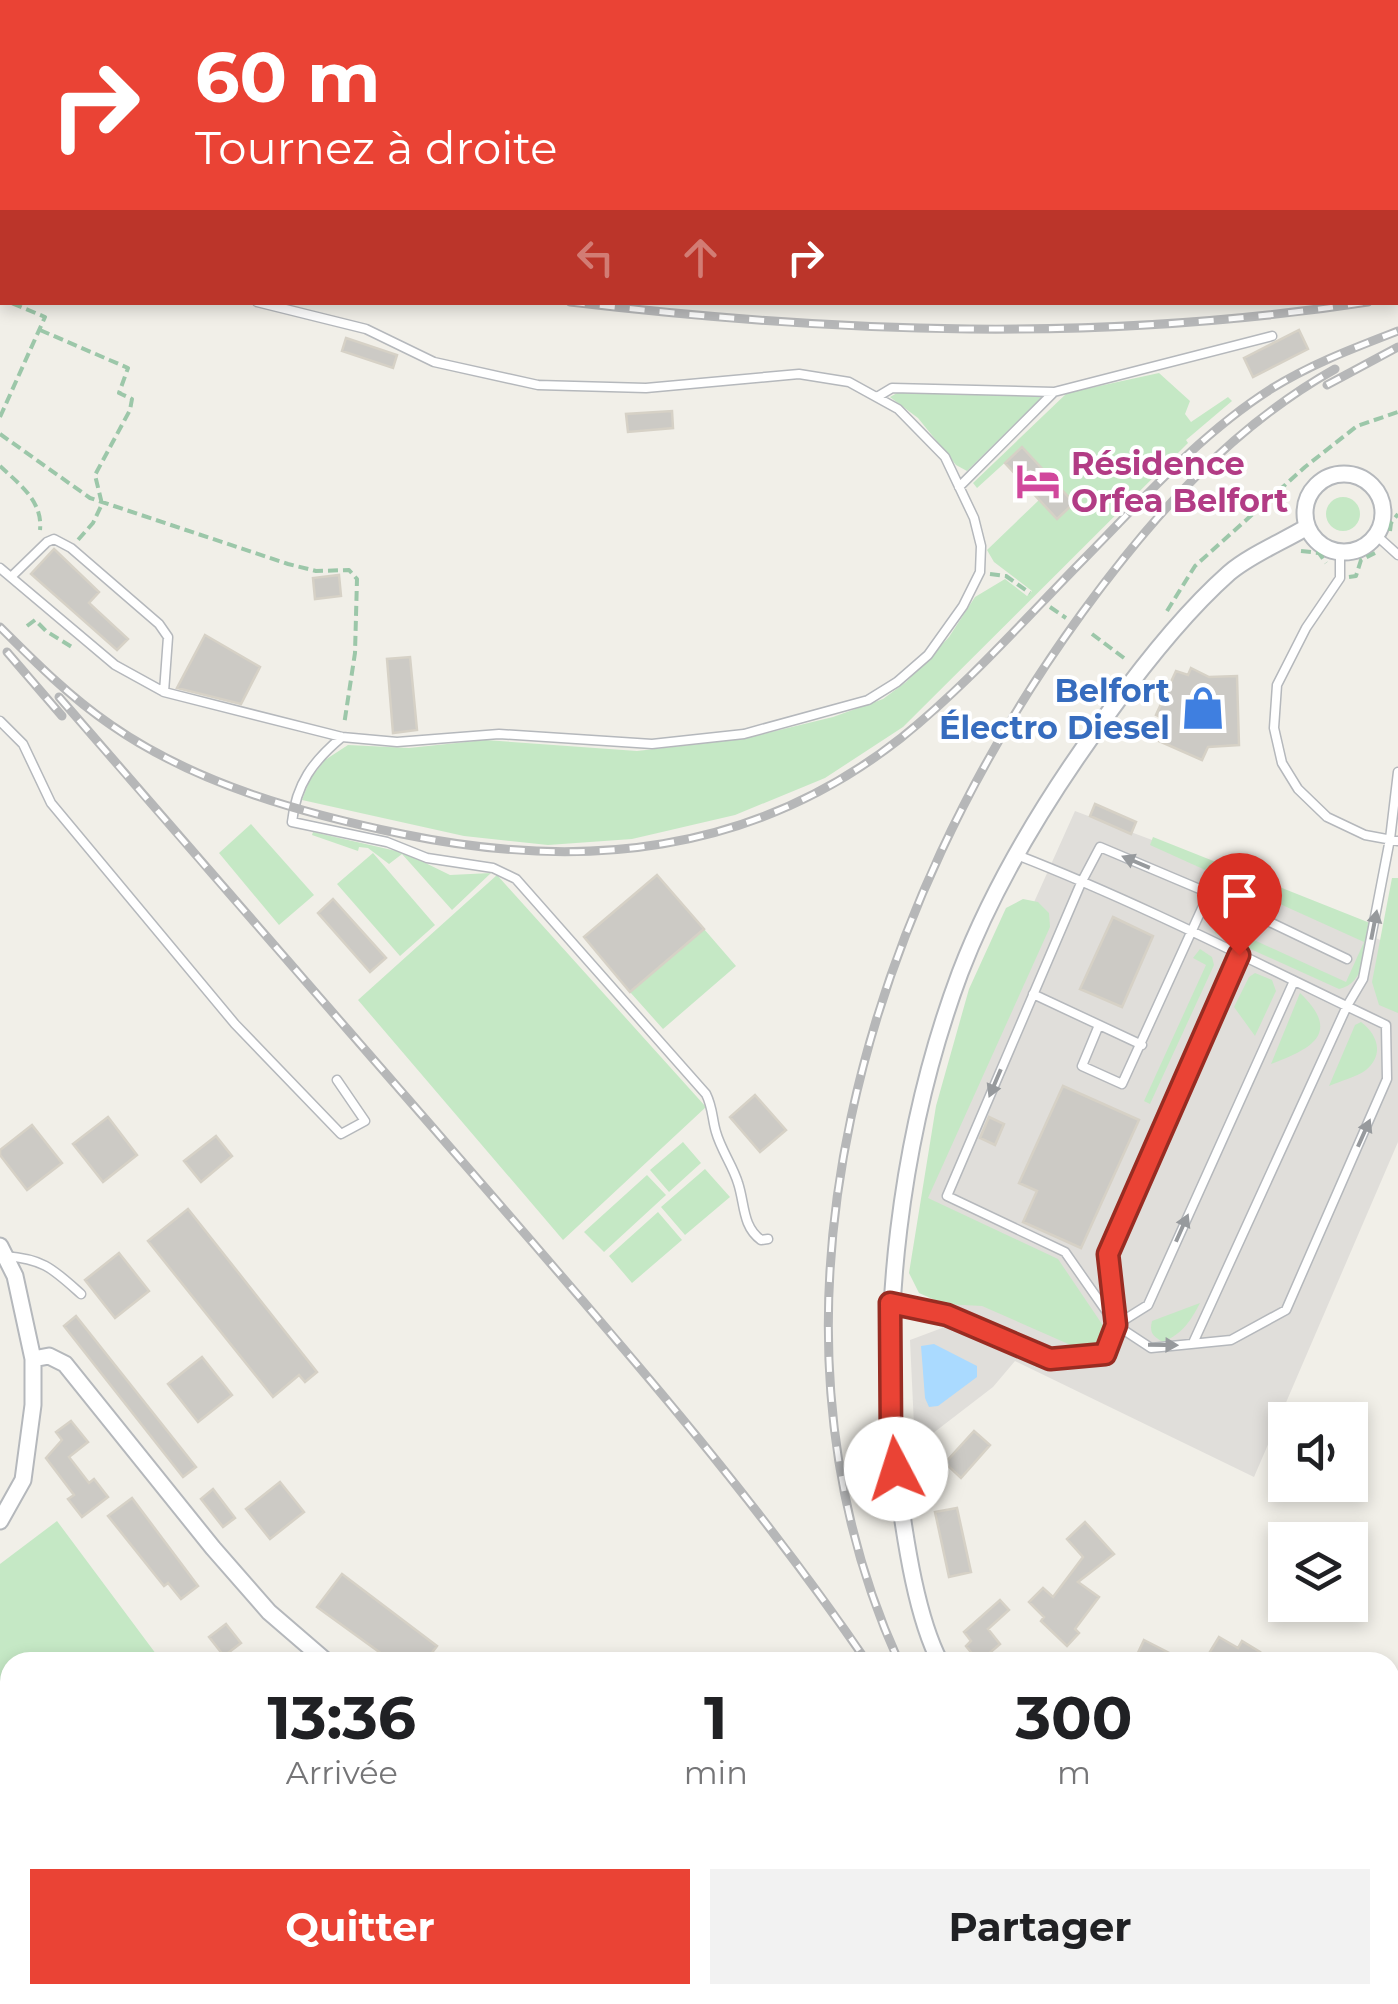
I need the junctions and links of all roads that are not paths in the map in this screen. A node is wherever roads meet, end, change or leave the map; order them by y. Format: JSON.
{"nodes":[{"id":1,"x":269,"y":305,"type":"edge"},
{"id":2,"x":1272,"y":336,"type":"dead end"},
{"id":3,"x":1054,"y":392,"type":"junction"},
{"id":4,"x":877,"y":397,"type":"junction"},
{"id":5,"x":959,"y":487,"type":"junction"},
{"id":6,"x":1398,"y":496,"type":"edge"},
{"id":7,"x":1382,"y":502,"type":"junction"},
{"id":8,"x":1307,"y":528,"type":"junction"},
{"id":9,"x":1376,"y":535,"type":"junction"},
{"id":10,"x":1340,"y":552,"type":"junction"},
{"id":11,"x":1396,"y":553,"type":"edge"},
{"id":12,"x":0,"y":568,"type":"edge"},
{"id":13,"x":11,"y":577,"type":"junction"},
{"id":14,"x":164,"y":692,"type":"junction"},
{"id":15,"x":0,"y":721,"type":"edge"},
{"id":16,"x":342,"y":737,"type":"junction"},
{"id":17,"x":1398,"y":772,"type":"edge"},
{"id":18,"x":1394,"y":834,"type":"edge"},
{"id":19,"x":1016,"y":855,"type":"junction"},
{"id":20,"x":1081,"y":882,"type":"junction"},
{"id":21,"x":1209,"y":894,"type":"junction"},
{"id":22,"x":1192,"y":932,"type":"junction"},
{"id":23,"x":1239,"y":955,"type":"junction"},
{"id":24,"x":1348,"y":959,"type":"dead end"},
{"id":25,"x":1294,"y":981,"type":"junction"},
{"id":26,"x":1033,"y":994,"type":"junction"},
{"id":27,"x":1346,"y":1006,"type":"junction"},
{"id":28,"x":1099,"y":1025,"type":"junction"},
{"id":29,"x":1142,"y":1044,"type":"junction"},
{"id":30,"x":337,"y":1080,"type":"dead end"},
{"id":31,"x":768,"y":1238,"type":"dead end"},
{"id":32,"x":2,"y":1251,"type":"edge"},
{"id":33,"x":81,"y":1294,"type":"dead end"},
{"id":34,"x":890,"y":1303,"type":"junction"},
{"id":35,"x":1116,"y":1325,"type":"junction"},
{"id":36,"x":1193,"y":1343,"type":"junction"},
{"id":37,"x":33,"y":1359,"type":"junction"},
{"id":38,"x":0,"y":1520,"type":"edge"},
{"id":39,"x":310,"y":1650,"type":"junction"},
{"id":40,"x":308,"y":1652,"type":"edge"},
{"id":41,"x":313,"y":1652,"type":"edge"},
{"id":42,"x":935,"y":1652,"type":"edge"}],
"edges":[{"from":1,"to":4,"type":"lane"},
{"from":2,"to":3,"type":"lane"},
{"from":3,"to":4,"type":"lane"},
{"from":3,"to":5,"type":"lane"},
{"from":4,"to":5,"type":"lane"},
{"from":5,"to":16,"type":"lane"},
{"from":6,"to":7,"type":"street"},
{"from":7,"to":8,"type":"street"},
{"from":7,"to":9,"type":"street"},
{"from":8,"to":10,"type":"street"},
{"from":8,"to":19,"type":"street"},
{"from":9,"to":10,"type":"street"},
{"from":9,"to":11,"type":"lane"},
{"from":10,"to":18,"type":"lane"},
{"from":12,"to":13,"type":"lane"},
{"from":13,"to":14,"type":"lane"},
{"from":13,"to":14,"type":"lane"},
{"from":14,"to":16,"type":"lane"},
{"from":15,"to":30,"type":"lane"},
{"from":16,"to":31,"type":"lane"},
{"from":17,"to":18,"type":"lane"},
{"from":27,"to":18,"type":"lane","one_way":true},
{"from":19,"to":20,"type":"lane"},
{"from":19,"to":34,"type":"street"},
{"from":21,"to":20,"type":"lane","one_way":true},
{"from":20,"to":22,"type":"lane"},
{"from":20,"to":26,"type":"lane"},
{"from":21,"to":22,"type":"lane"},
{"from":21,"to":24,"type":"lane"},
{"from":22,"to":23,"type":"lane"},
{"from":22,"to":29,"type":"lane"},
{"from":23,"to":25,"type":"lane"},
{"from":23,"to":35,"type":"lane"},
{"from":25,"to":27,"type":"lane"},
{"from":35,"to":25,"type":"lane","one_way":true},
{"from":26,"to":28,"type":"lane"},
{"from":26,"to":35,"type":"lane","one_way":true},
{"from":27,"to":36,"type":"lane"},
{"from":36,"to":27,"type":"lane","one_way":true},
{"from":28,"to":29,"type":"lane"},
{"from":28,"to":29,"type":"lane"},
{"from":32,"to":33,"type":"lane"},
{"from":32,"to":37,"type":"street"},
{"from":34,"to":35,"type":"lane"},
{"from":34,"to":42,"type":"street"},
{"from":35,"to":36,"type":"lane","one_way":true},
{"from":37,"to":38,"type":"street"},
{"from":37,"to":39,"type":"street"},
{"from":39,"to":40,"type":"street"},
{"from":39,"to":41,"type":"street"}]}
